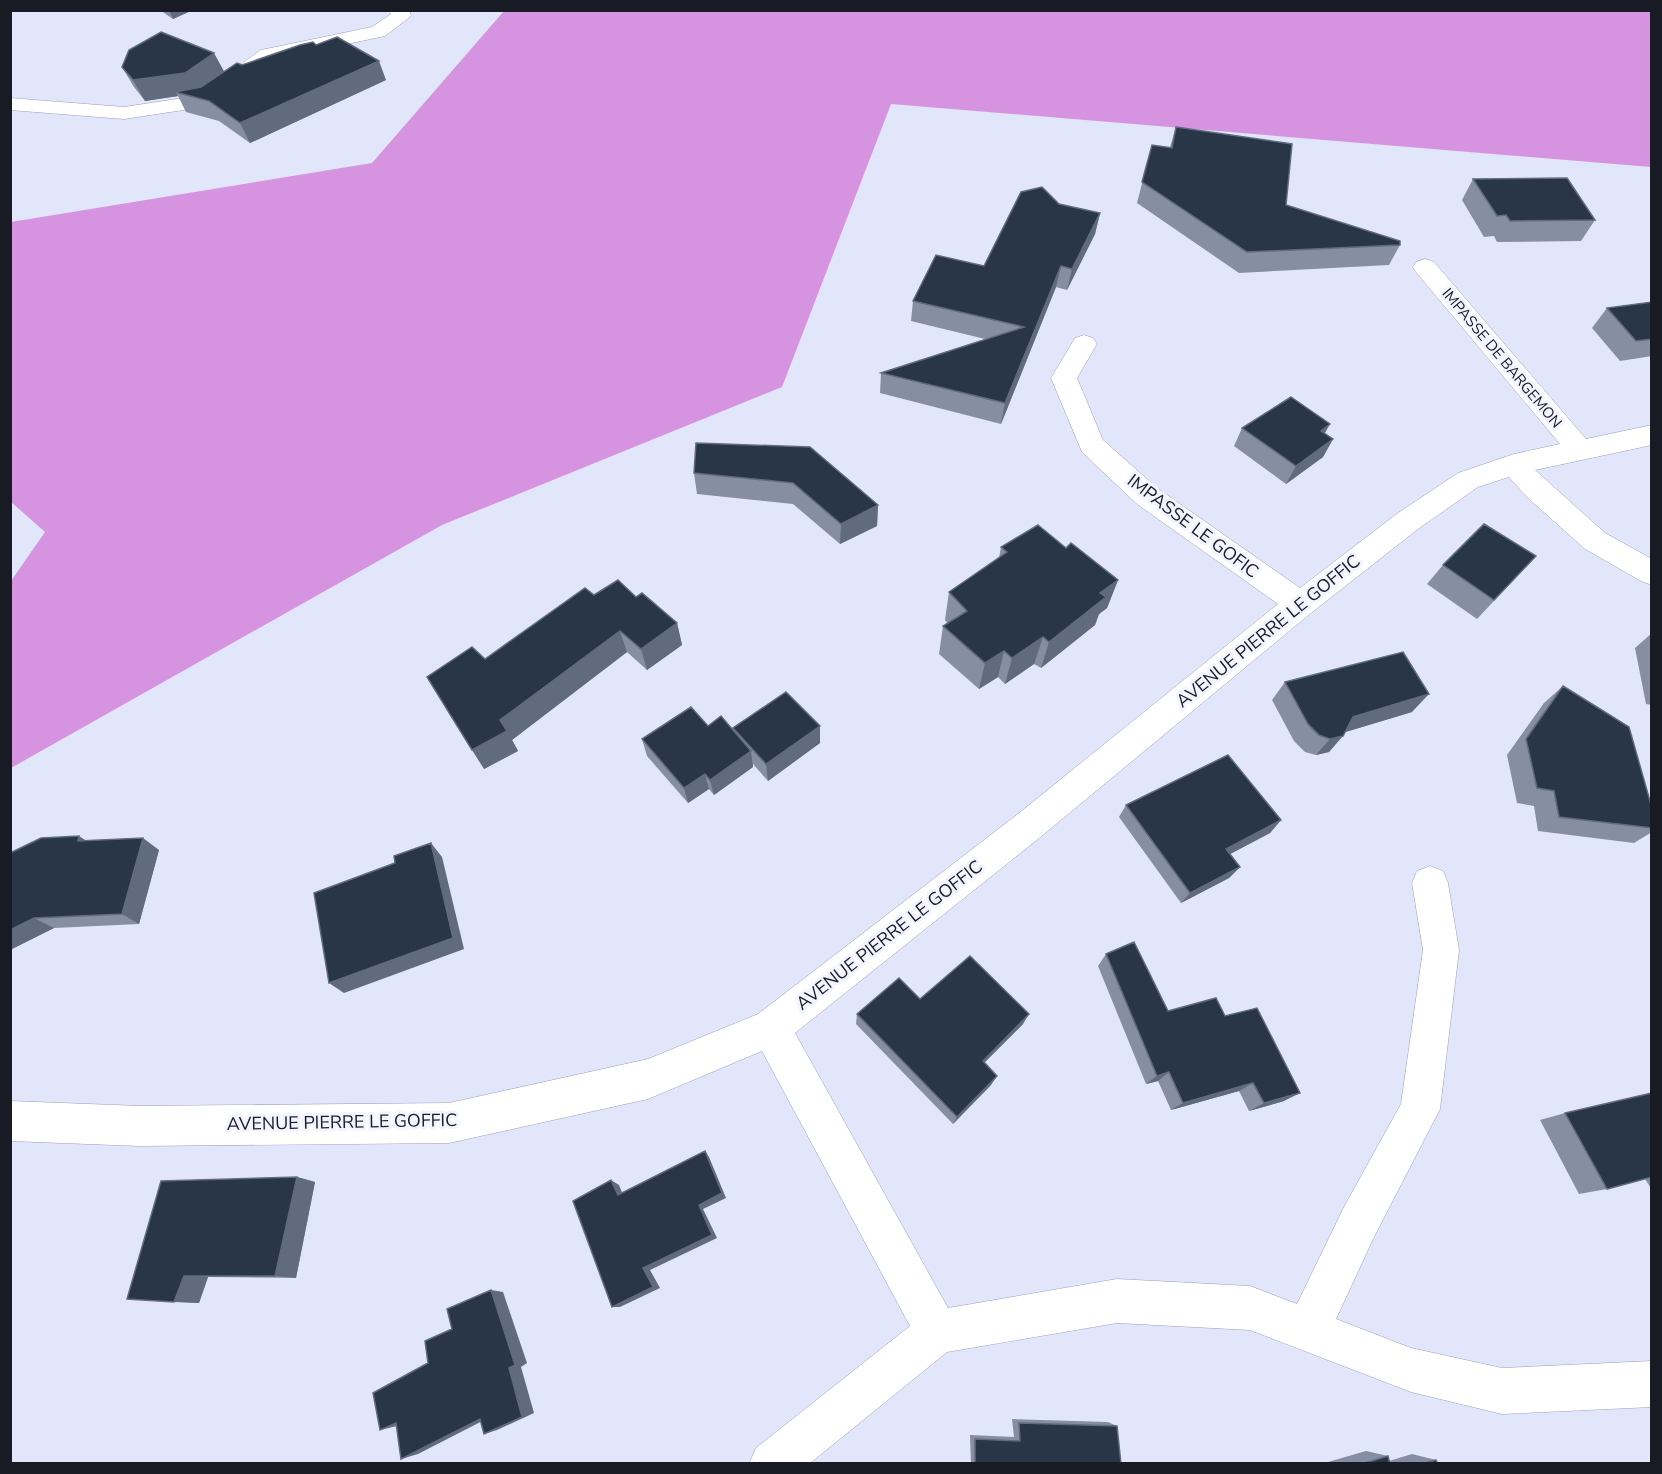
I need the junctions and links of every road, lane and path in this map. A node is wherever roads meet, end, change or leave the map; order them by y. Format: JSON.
{"nodes":[{"id":1,"x":399,"y":10,"type":"edge"},
{"id":2,"x":10,"y":104,"type":"edge"},
{"id":3,"x":1425,"y":267,"type":"dead end"},
{"id":4,"x":1084,"y":344,"type":"dead end"},
{"id":5,"x":1652,"y":435,"type":"edge"},
{"id":6,"x":1580,"y":450,"type":"junction"},
{"id":7,"x":1514,"y":464,"type":"junction"},
{"id":8,"x":1652,"y":573,"type":"edge"},
{"id":9,"x":1300,"y":604,"type":"junction"},
{"id":10,"x":1430,"y":883,"type":"dead end"},
{"id":11,"x":771,"y":1028,"type":"junction"},
{"id":12,"x":10,"y":1121,"type":"edge"},
{"id":13,"x":1308,"y":1330,"type":"junction"},
{"id":14,"x":937,"y":1332,"type":"junction"},
{"id":15,"x":1652,"y":1384,"type":"edge"},
{"id":16,"x":772,"y":1464,"type":"edge"}],
"edges":[{"from":1,"to":2,"type":"street"},
{"from":3,"to":6,"type":"street","name":"IMPASSE DE BARGEMON"},
{"from":4,"to":9,"type":"street","name":"IMPASSE LE GOFIC"},
{"from":5,"to":6,"type":"street","name":"AVENUE PIERRE LE GOFFIC"},
{"from":6,"to":7,"type":"street","name":"AVENUE PIERRE LE GOFFIC"},
{"from":7,"to":8,"type":"street"},
{"from":7,"to":9,"type":"street","name":"AVENUE PIERRE LE GOFFIC"},
{"from":9,"to":11,"type":"street","name":"AVENUE PIERRE LE GOFFIC"},
{"from":10,"to":13,"type":"street"},
{"from":11,"to":12,"type":"street","name":"AVENUE PIERRE LE GOFFIC"},
{"from":11,"to":14,"type":"street"},
{"from":13,"to":14,"type":"street"},
{"from":13,"to":15,"type":"street"},
{"from":14,"to":16,"type":"street"}]}
